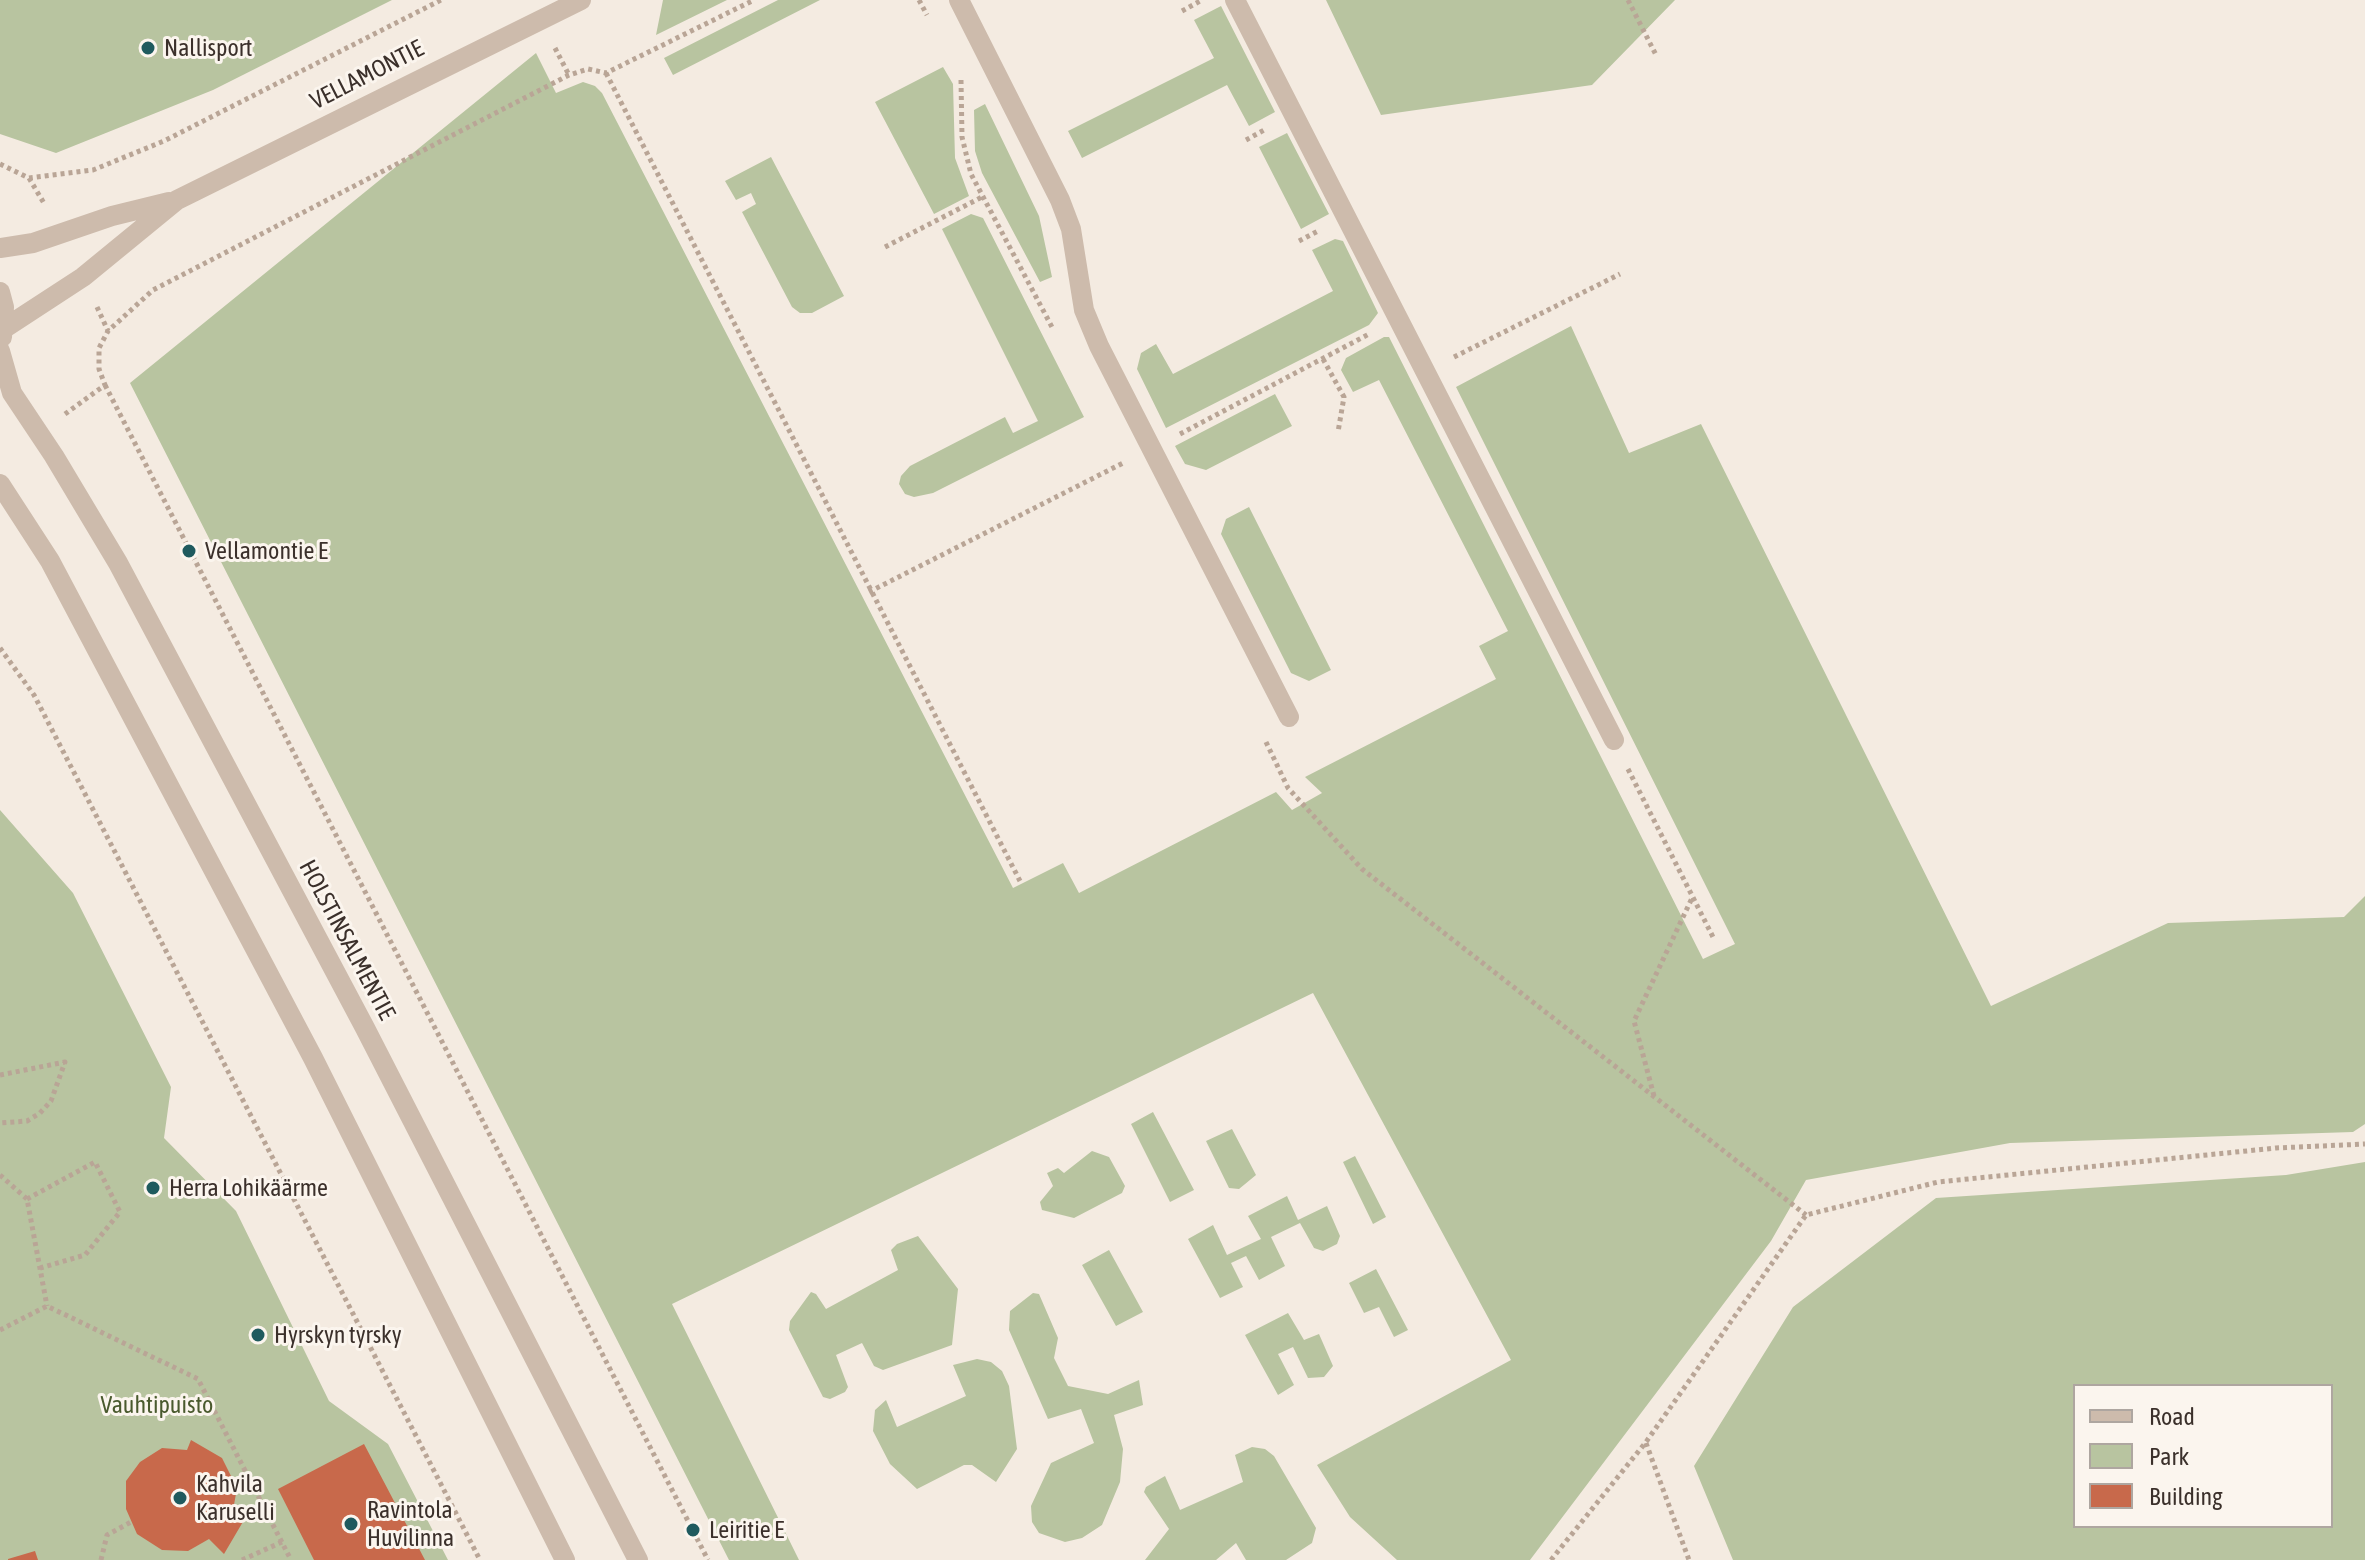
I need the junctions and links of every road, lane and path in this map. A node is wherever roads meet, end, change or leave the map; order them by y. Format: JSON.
{"nodes":[{"id":1,"x":441,"y":0,"type":"edge"},
{"id":2,"x":581,"y":0,"type":"edge"},
{"id":3,"x":754,"y":0,"type":"edge"},
{"id":4,"x":959,"y":0,"type":"edge"},
{"id":5,"x":1203,"y":0,"type":"edge"},
{"id":6,"x":1235,"y":0,"type":"edge"},
{"id":7,"x":1628,"y":0,"type":"edge"},
{"id":8,"x":1182,"y":11,"type":"dead end"},
{"id":9,"x":1656,"y":55,"type":"dead end"},
{"id":10,"x":606,"y":73,"type":"junction"},
{"id":11,"x":0,"y":164,"type":"edge"},
{"id":12,"x":982,"y":197,"type":"dead end"},
{"id":13,"x":177,"y":200,"type":"junction"},
{"id":14,"x":885,"y":247,"type":"dead end"},
{"id":15,"x":0,"y":248,"type":"edge"},
{"id":16,"x":1620,"y":274,"type":"dead end"},
{"id":17,"x":0,"y":292,"type":"edge"},
{"id":18,"x":2,"y":341,"type":"edge"},
{"id":19,"x":1323,"y":359,"type":"dead end"},
{"id":20,"x":1425,"y":372,"type":"junction"},
{"id":21,"x":105,"y":385,"type":"junction"},
{"id":22,"x":1338,"y":432,"type":"dead end"},
{"id":23,"x":37,"y":434,"type":"junction"},
{"id":24,"x":0,"y":484,"type":"edge"},
{"id":25,"x":0,"y":648,"type":"edge"},
{"id":26,"x":1289,"y":717,"type":"dead end"},
{"id":27,"x":1614,"y":740,"type":"joint"},
{"id":28,"x":1020,"y":881,"type":"dead end"},
{"id":29,"x":1693,"y":897,"type":"junction"},
{"id":30,"x":1714,"y":939,"type":"dead end"},
{"id":31,"x":0,"y":1075,"type":"edge"},
{"id":32,"x":1654,"y":1097,"type":"dead end"},
{"id":33,"x":0,"y":1123,"type":"edge"},
{"id":34,"x":2365,"y":1144,"type":"edge"},
{"id":35,"x":0,"y":1175,"type":"edge"},
{"id":36,"x":27,"y":1199,"type":"junction"},
{"id":37,"x":40,"y":1268,"type":"junction"},
{"id":38,"x":47,"y":1306,"type":"junction"},
{"id":39,"x":0,"y":1330,"type":"edge"},
{"id":40,"x":1646,"y":1442,"type":"junction"},
{"id":41,"x":131,"y":1522,"type":"dead end"},
{"id":42,"x":282,"y":1542,"type":"junction"},
{"id":43,"x":101,"y":1560,"type":"edge"},
{"id":44,"x":242,"y":1560,"type":"edge"},
{"id":45,"x":291,"y":1560,"type":"edge"},
{"id":46,"x":480,"y":1560,"type":"edge"},
{"id":47,"x":565,"y":1560,"type":"edge"},
{"id":48,"x":638,"y":1560,"type":"edge"},
{"id":49,"x":708,"y":1560,"type":"edge"},
{"id":50,"x":1551,"y":1560,"type":"edge"},
{"id":51,"x":1689,"y":1560,"type":"edge"}],
"edges":[{"from":1,"to":11,"type":"path"},
{"from":2,"to":13,"type":"street","name":"VELLAMONTIE"},
{"from":3,"to":10,"type":"path"},
{"from":4,"to":26,"type":"street"},
{"from":5,"to":8,"type":"path"},
{"from":6,"to":20,"type":"street"},
{"from":7,"to":9,"type":"path"},
{"from":10,"to":21,"type":"path"},
{"from":10,"to":28,"type":"path"},
{"from":12,"to":14,"type":"path"},
{"from":13,"to":15,"type":"street","name":"VELLAMONTIE"},
{"from":13,"to":18,"type":"street","name":"VELLAMONTIE"},
{"from":16,"to":20,"type":"path"},
{"from":17,"to":18,"type":"street","name":"HOLSTINSALMENTIE"},
{"from":18,"to":23,"type":"street","name":"HOLSTINSALMENTIE"},
{"from":19,"to":22,"type":"path"},
{"from":20,"to":27,"type":"street"},
{"from":21,"to":23,"type":"path"},
{"from":21,"to":49,"type":"path"},
{"from":23,"to":48,"type":"street","name":"HOLSTINSALMENTIE"},
{"from":24,"to":47,"type":"street"},
{"from":25,"to":46,"type":"path"},
{"from":27,"to":29,"type":"path"},
{"from":29,"to":30,"type":"path"},
{"from":29,"to":32,"type":"path"},
{"from":31,"to":33,"type":"path"},
{"from":34,"to":40,"type":"path"},
{"from":35,"to":36,"type":"path"},
{"from":36,"to":37,"type":"path"},
{"from":36,"to":37,"type":"path"},
{"from":37,"to":38,"type":"path"},
{"from":38,"to":39,"type":"path"},
{"from":38,"to":42,"type":"path"},
{"from":40,"to":50,"type":"path"},
{"from":40,"to":51,"type":"path"},
{"from":41,"to":43,"type":"path"},
{"from":42,"to":44,"type":"path"},
{"from":42,"to":45,"type":"path"}]}
